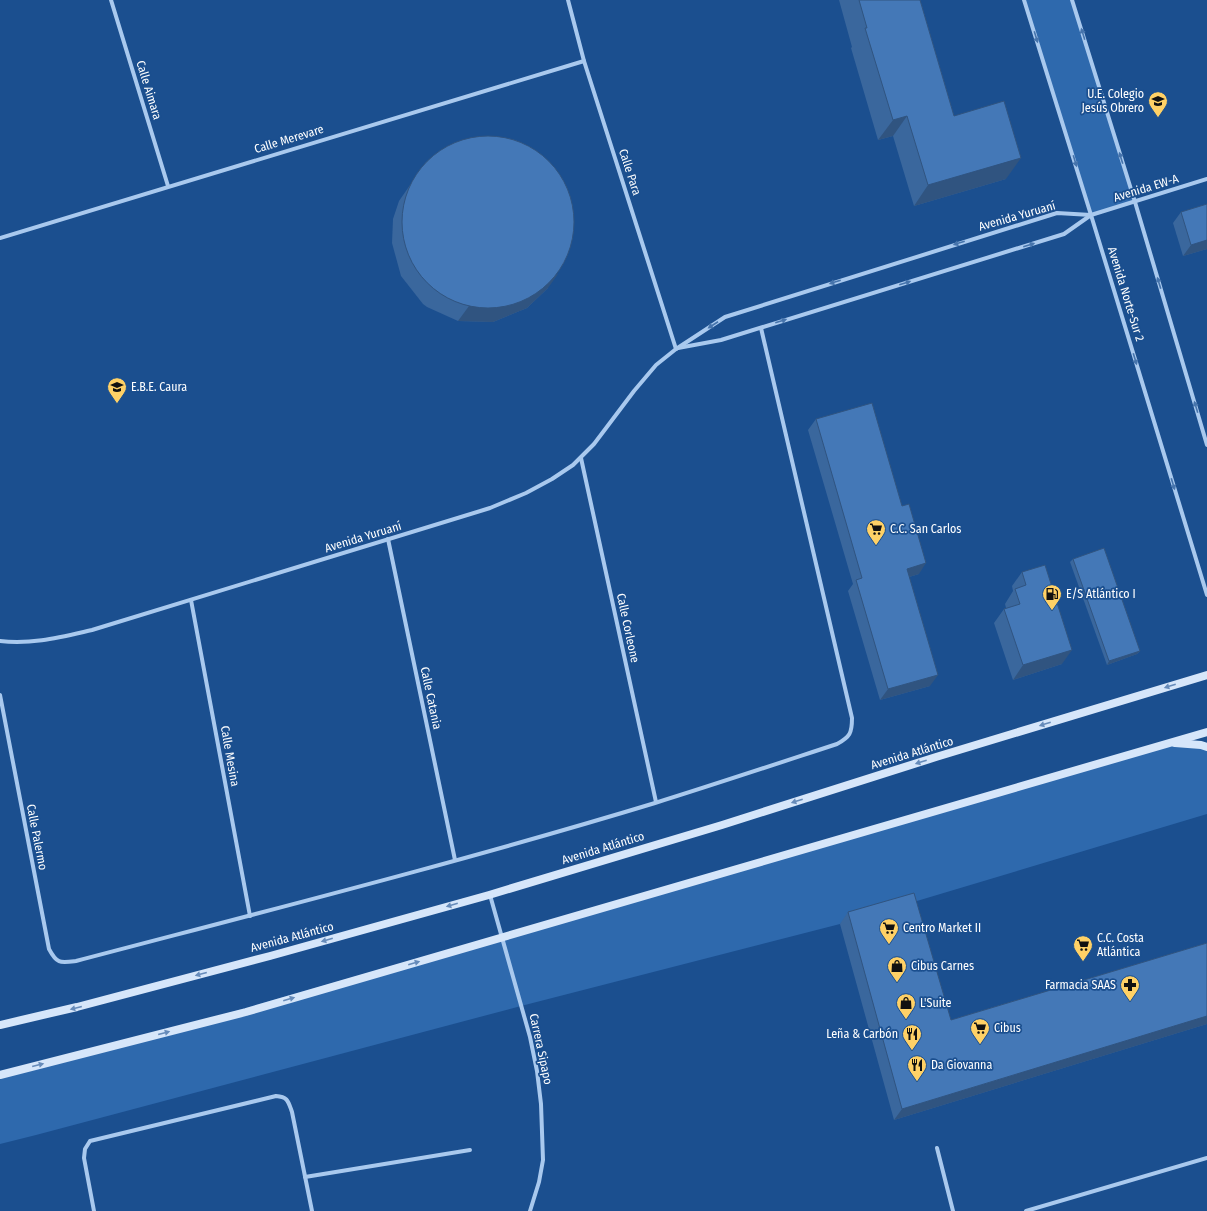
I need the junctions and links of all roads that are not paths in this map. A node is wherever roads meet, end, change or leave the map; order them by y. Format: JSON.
{"nodes":[{"id":1,"x":111,"y":0,"type":"edge"},
{"id":2,"x":568,"y":0,"type":"edge"},
{"id":3,"x":1024,"y":0,"type":"edge"},
{"id":4,"x":1072,"y":0,"type":"edge"},
{"id":5,"x":584,"y":61,"type":"junction"},
{"id":6,"x":1207,"y":179,"type":"edge"},
{"id":7,"x":168,"y":186,"type":"junction"},
{"id":8,"x":1135,"y":202,"type":"junction"},
{"id":9,"x":1092,"y":215,"type":"junction"},
{"id":10,"x":0,"y":238,"type":"edge"},
{"id":11,"x":761,"y":328,"type":"junction"},
{"id":12,"x":676,"y":349,"type":"junction"},
{"id":13,"x":1207,"y":444,"type":"edge"},
{"id":14,"x":581,"y":458,"type":"junction"},
{"id":15,"x":388,"y":539,"type":"junction"},
{"id":16,"x":1207,"y":595,"type":"edge"},
{"id":17,"x":191,"y":600,"type":"junction"},
{"id":18,"x":0,"y":641,"type":"edge"},
{"id":19,"x":1207,"y":675,"type":"edge"},
{"id":20,"x":0,"y":695,"type":"edge"},
{"id":21,"x":1207,"y":732,"type":"edge"},
{"id":22,"x":1171,"y":742,"type":"junction"},
{"id":23,"x":1207,"y":747,"type":"edge"},
{"id":24,"x":656,"y":802,"type":"junction"},
{"id":25,"x":455,"y":860,"type":"junction"},
{"id":26,"x":490,"y":895,"type":"junction"},
{"id":27,"x":250,"y":916,"type":"junction"},
{"id":28,"x":501,"y":937,"type":"junction"},
{"id":29,"x":0,"y":1025,"type":"edge"},
{"id":30,"x":0,"y":1075,"type":"edge"},
{"id":31,"x":938,"y":1148,"type":"dead end"},
{"id":32,"x":470,"y":1150,"type":"dead end"},
{"id":33,"x":1207,"y":1158,"type":"edge"},
{"id":34,"x":305,"y":1177,"type":"junction"},
{"id":35,"x":94,"y":1211,"type":"edge"},
{"id":36,"x":312,"y":1211,"type":"edge"},
{"id":37,"x":530,"y":1211,"type":"edge"},
{"id":38,"x":953,"y":1211,"type":"edge"},
{"id":39,"x":1026,"y":1211,"type":"edge"}],
"edges":[{"from":1,"to":7,"type":"street","name":"Calle Aimara"},
{"from":2,"to":5,"type":"street","name":"Calle Para"},
{"from":3,"to":9,"type":"street","name":"Avenida Norte-Sur 2","one_way":true},
{"from":8,"to":4,"type":"street","one_way":true},
{"from":5,"to":7,"type":"street","name":"Calle Merevare"},
{"from":5,"to":12,"type":"street","name":"Calle Para"},
{"from":6,"to":8,"type":"street","name":"Avenida EW-A"},
{"from":7,"to":10,"type":"street","name":"Calle Merevare"},
{"from":8,"to":9,"type":"street","name":"Avenida EW-A"},
{"from":13,"to":8,"type":"street","one_way":true},
{"from":11,"to":9,"type":"street","name":"Avenida Yuruaní","one_way":true},
{"from":9,"to":12,"type":"street","name":"Avenida Yuruaní","one_way":true},
{"from":9,"to":16,"type":"street","name":"Avenida Norte-Sur 2","one_way":true},
{"from":11,"to":12,"type":"street","name":"Avenida Yuruaní"},
{"from":11,"to":24,"type":"street","name":"Calle Palermo"},
{"from":12,"to":14,"type":"street","name":"Avenida Yuruaní"},
{"from":14,"to":15,"type":"street","name":"Avenida Yuruaní"},
{"from":14,"to":24,"type":"street","name":"Calle Corleone"},
{"from":15,"to":17,"type":"street","name":"Avenida Yuruaní"},
{"from":15,"to":25,"type":"street","name":"Calle Catania"},
{"from":17,"to":18,"type":"street","name":"Avenida Yuruaní"},
{"from":17,"to":27,"type":"street","name":"Calle Mesina"},
{"from":19,"to":26,"type":"main road","name":"Avenida Atlántico","one_way":true},
{"from":20,"to":27,"type":"street","name":"Calle Palermo"},
{"from":21,"to":22,"type":"main road"},
{"from":22,"to":23,"type":"main road"},
{"from":22,"to":28,"type":"main road"},
{"from":24,"to":25,"type":"street","name":"Calle Palermo"},
{"from":25,"to":27,"type":"street","name":"Calle Palermo"},
{"from":26,"to":28,"type":"street","name":"Carrera Sipapo"},
{"from":26,"to":29,"type":"main road","name":"Avenida Atlántico","one_way":true},
{"from":30,"to":28,"type":"main road","one_way":true},
{"from":28,"to":37,"type":"street","name":"Carrera Sipapo"},
{"from":31,"to":38,"type":"street"},
{"from":32,"to":34,"type":"street"},
{"from":33,"to":39,"type":"street"},
{"from":34,"to":35,"type":"street"},
{"from":34,"to":36,"type":"street"}]}
